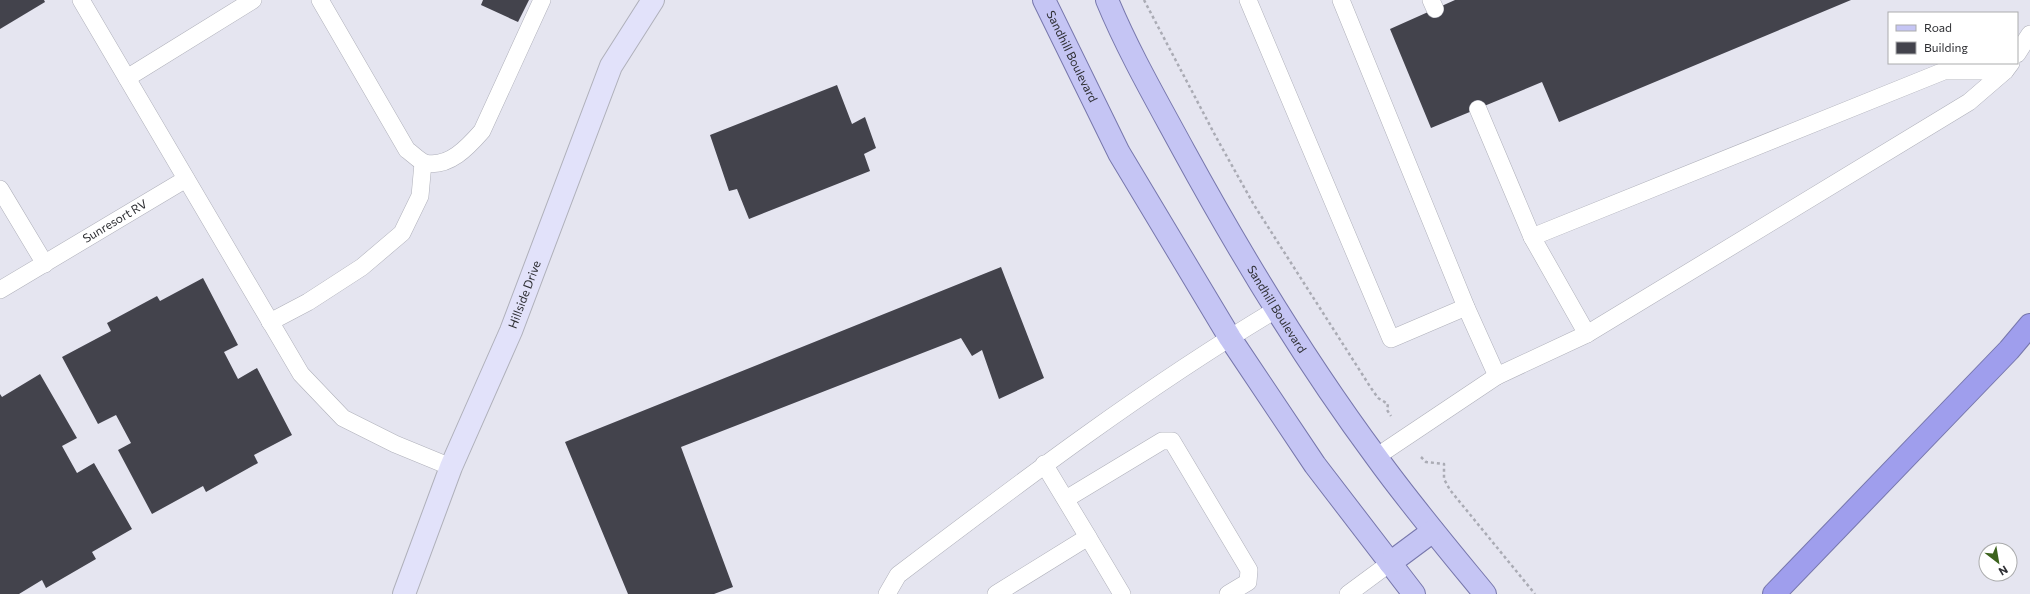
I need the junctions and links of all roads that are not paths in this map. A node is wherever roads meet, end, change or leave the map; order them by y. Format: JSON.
{"nodes":[{"id":1,"x":81,"y":0,"type":"edge"},
{"id":2,"x":253,"y":0,"type":"edge"},
{"id":3,"x":320,"y":0,"type":"edge"},
{"id":4,"x":542,"y":0,"type":"edge"},
{"id":5,"x":653,"y":0,"type":"edge"},
{"id":6,"x":1044,"y":0,"type":"edge"},
{"id":7,"x":1107,"y":0,"type":"edge"},
{"id":8,"x":1248,"y":0,"type":"edge"},
{"id":9,"x":1341,"y":0,"type":"edge"},
{"id":10,"x":2030,"y":34,"type":"edge"},
{"id":11,"x":2018,"y":52,"type":"edge"},
{"id":12,"x":2008,"y":67,"type":"edge"},
{"id":13,"x":127,"y":78,"type":"junction"},
{"id":14,"x":1478,"y":109,"type":"dead end"},
{"id":15,"x":423,"y":163,"type":"junction"},
{"id":16,"x":186,"y":179,"type":"junction"},
{"id":17,"x":0,"y":188,"type":"edge"},
{"id":18,"x":1532,"y":237,"type":"junction"},
{"id":19,"x":45,"y":264,"type":"junction"},
{"id":20,"x":0,"y":290,"type":"edge"},
{"id":21,"x":1466,"y":307,"type":"junction"},
{"id":22,"x":1277,"y":309,"type":"junction"},
{"id":23,"x":270,"y":322,"type":"junction"},
{"id":24,"x":2030,"y":325,"type":"edge"},
{"id":25,"x":1586,"y":334,"type":"junction"},
{"id":26,"x":1230,"y":338,"type":"junction"},
{"id":27,"x":1497,"y":376,"type":"junction"},
{"id":28,"x":1376,"y":457,"type":"junction"},
{"id":29,"x":1044,"y":464,"type":"junction"},
{"id":30,"x":451,"y":467,"type":"junction"},
{"id":31,"x":1066,"y":499,"type":"junction"},
{"id":32,"x":1433,"y":531,"type":"junction"},
{"id":33,"x":1088,"y":537,"type":"junction"},
{"id":34,"x":1390,"y":563,"type":"junction"},
{"id":35,"x":404,"y":594,"type":"edge"},
{"id":36,"x":886,"y":594,"type":"edge"},
{"id":37,"x":996,"y":594,"type":"edge"},
{"id":38,"x":1122,"y":594,"type":"edge"},
{"id":39,"x":1228,"y":594,"type":"edge"},
{"id":40,"x":1348,"y":594,"type":"edge"},
{"id":41,"x":1414,"y":594,"type":"edge"},
{"id":42,"x":1485,"y":594,"type":"edge"},
{"id":43,"x":1774,"y":594,"type":"edge"}],
"edges":[{"from":1,"to":13,"type":"lane"},
{"from":2,"to":13,"type":"lane"},
{"from":3,"to":15,"type":"lane"},
{"from":4,"to":15,"type":"lane"},
{"from":5,"to":30,"type":"main road","name":"Hillside Drive"},
{"from":6,"to":26,"type":"main road","name":"Sandhill Boulevard"},
{"from":7,"to":22,"type":"main road","name":"Sandhill Boulevard"},
{"from":8,"to":21,"type":"lane"},
{"from":9,"to":21,"type":"lane"},
{"from":10,"to":11,"type":"lane"},
{"from":12,"to":18,"type":"lane"},
{"from":12,"to":25,"type":"lane"},
{"from":13,"to":16,"type":"lane"},
{"from":14,"to":18,"type":"lane"},
{"from":15,"to":23,"type":"lane"},
{"from":16,"to":19,"type":"lane","name":"Sunresort RV"},
{"from":16,"to":23,"type":"lane"},
{"from":17,"to":19,"type":"lane"},
{"from":18,"to":25,"type":"lane"},
{"from":19,"to":20,"type":"lane","name":"Sunresort RV"},
{"from":21,"to":27,"type":"lane"},
{"from":22,"to":26,"type":"lane"},
{"from":22,"to":28,"type":"main road","name":"Sandhill Boulevard"},
{"from":23,"to":30,"type":"lane"},
{"from":24,"to":43,"type":"highway"},
{"from":25,"to":27,"type":"lane"},
{"from":26,"to":29,"type":"lane"},
{"from":26,"to":34,"type":"main road","name":"Sandhill Boulevard"},
{"from":27,"to":28,"type":"lane"},
{"from":28,"to":32,"type":"main road","name":"Sandhill Boulevard"},
{"from":29,"to":31,"type":"lane"},
{"from":29,"to":36,"type":"lane"},
{"from":30,"to":35,"type":"main road","name":"Hillside Drive"},
{"from":31,"to":33,"type":"lane"},
{"from":31,"to":39,"type":"lane"},
{"from":32,"to":34,"type":"main road"},
{"from":32,"to":42,"type":"main road","name":"Sandhill Boulevard"},
{"from":33,"to":37,"type":"lane"},
{"from":33,"to":38,"type":"lane"},
{"from":34,"to":40,"type":"lane"},
{"from":34,"to":41,"type":"main road","name":"Sandhill Boulevard"}]}
